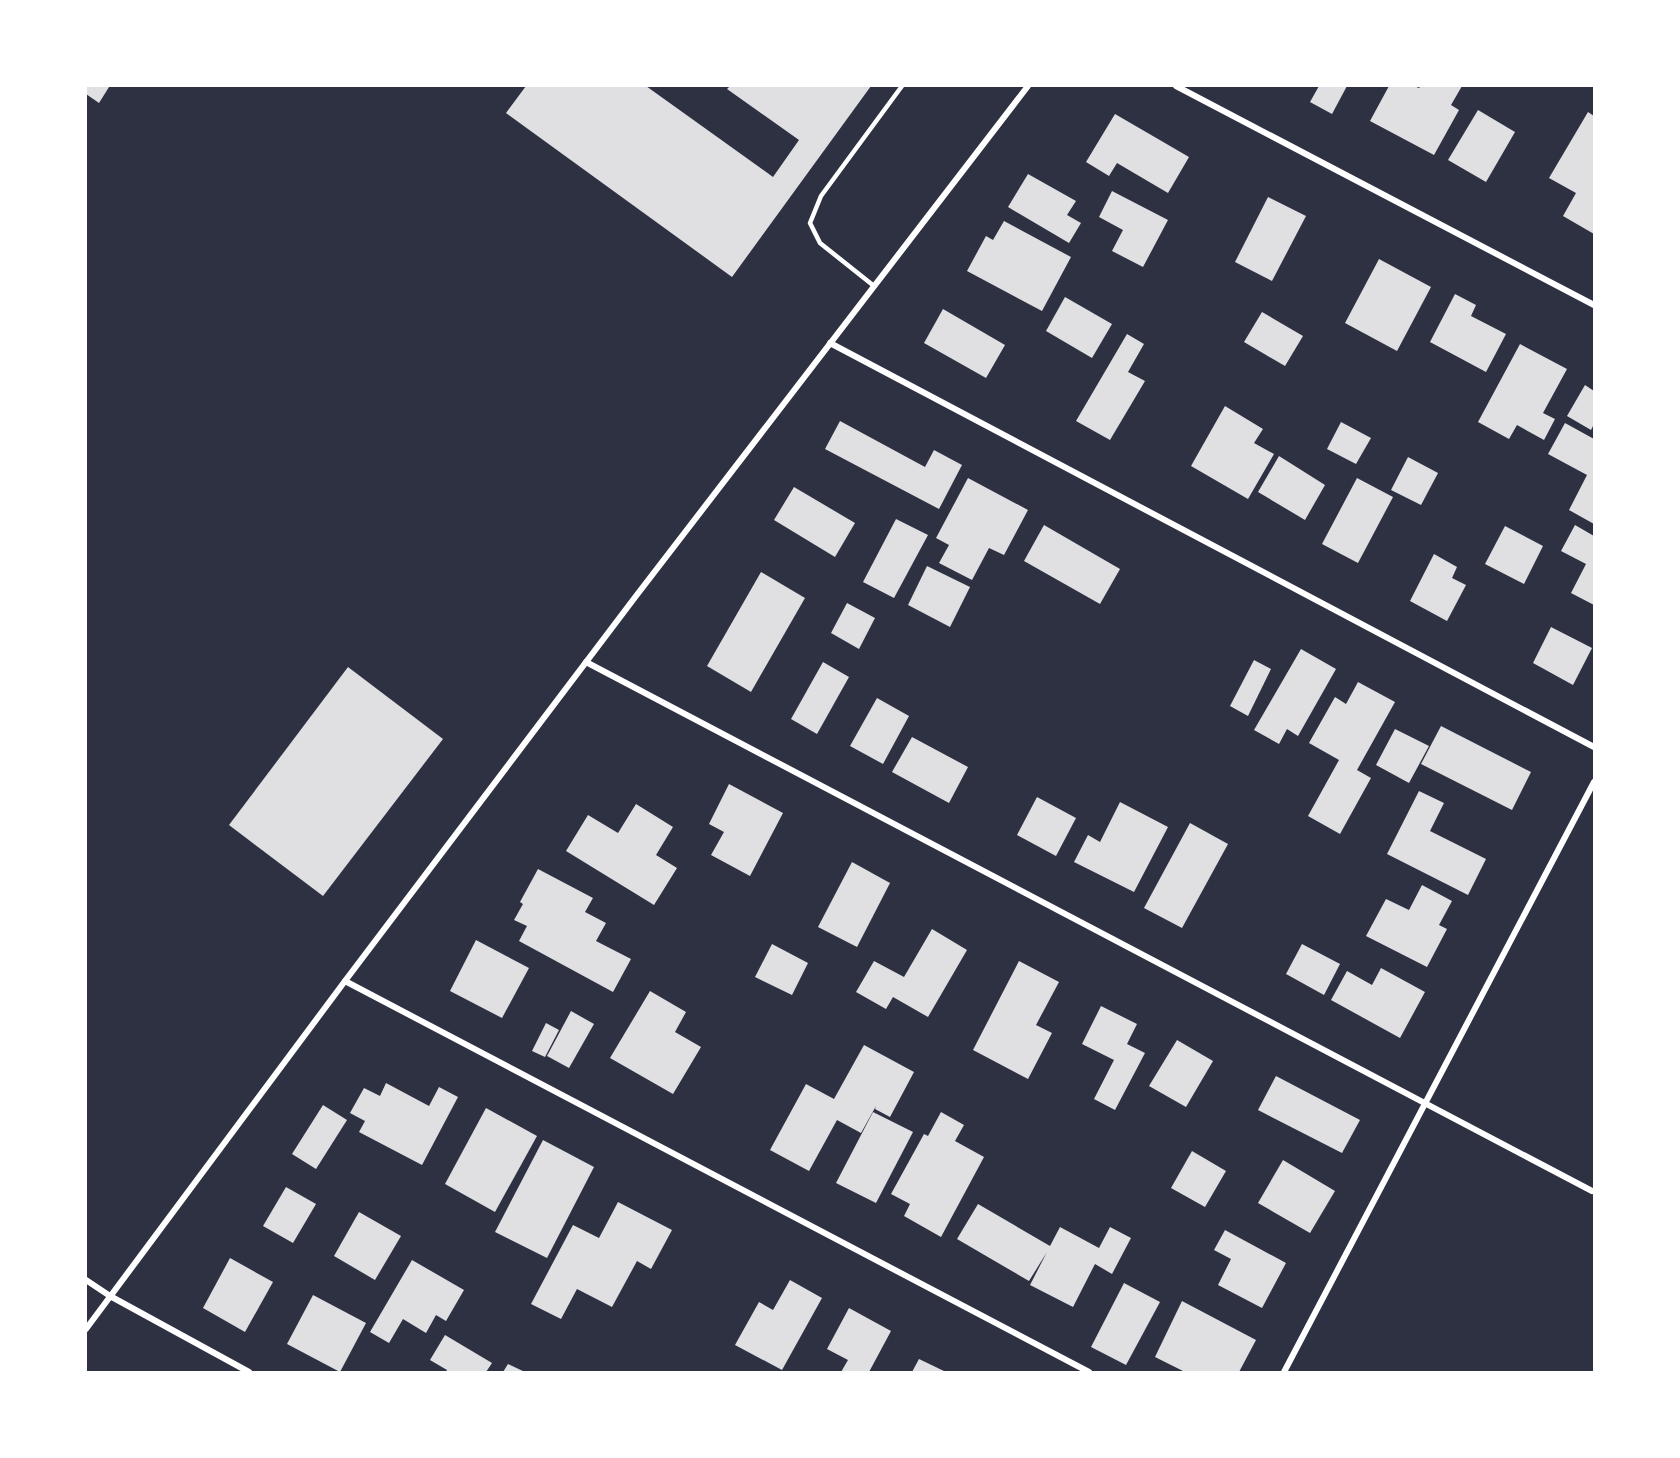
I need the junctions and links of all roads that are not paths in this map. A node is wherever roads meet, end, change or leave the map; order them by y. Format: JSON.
{"nodes":[{"id":1,"x":902,"y":86,"type":"edge"},
{"id":2,"x":1028,"y":86,"type":"edge"},
{"id":3,"x":1176,"y":86,"type":"edge"},
{"id":4,"x":874,"y":286,"type":"junction"},
{"id":5,"x":1594,"y":305,"type":"edge"},
{"id":6,"x":830,"y":343,"type":"junction"},
{"id":7,"x":586,"y":662,"type":"junction"},
{"id":8,"x":1594,"y":747,"type":"edge"},
{"id":9,"x":1594,"y":782,"type":"edge"},
{"id":10,"x":345,"y":981,"type":"junction"},
{"id":11,"x":1426,"y":1104,"type":"junction"},
{"id":12,"x":1592,"y":1191,"type":"dead end"},
{"id":13,"x":86,"y":1280,"type":"edge"},
{"id":14,"x":110,"y":1296,"type":"junction"},
{"id":15,"x":86,"y":1329,"type":"edge"},
{"id":16,"x":249,"y":1372,"type":"edge"},
{"id":17,"x":1089,"y":1372,"type":"edge"},
{"id":18,"x":1284,"y":1372,"type":"edge"}],
"edges":[{"from":1,"to":4,"type":"lane"},
{"from":2,"to":4,"type":"street"},
{"from":3,"to":5,"type":"street"},
{"from":4,"to":6,"type":"street"},
{"from":6,"to":7,"type":"street"},
{"from":6,"to":8,"type":"street"},
{"from":7,"to":10,"type":"street"},
{"from":7,"to":11,"type":"street"},
{"from":9,"to":11,"type":"street"},
{"from":10,"to":14,"type":"street"},
{"from":10,"to":17,"type":"street"},
{"from":11,"to":12,"type":"street"},
{"from":11,"to":18,"type":"street"},
{"from":13,"to":14,"type":"street"},
{"from":14,"to":15,"type":"street"},
{"from":14,"to":16,"type":"street"}]}
